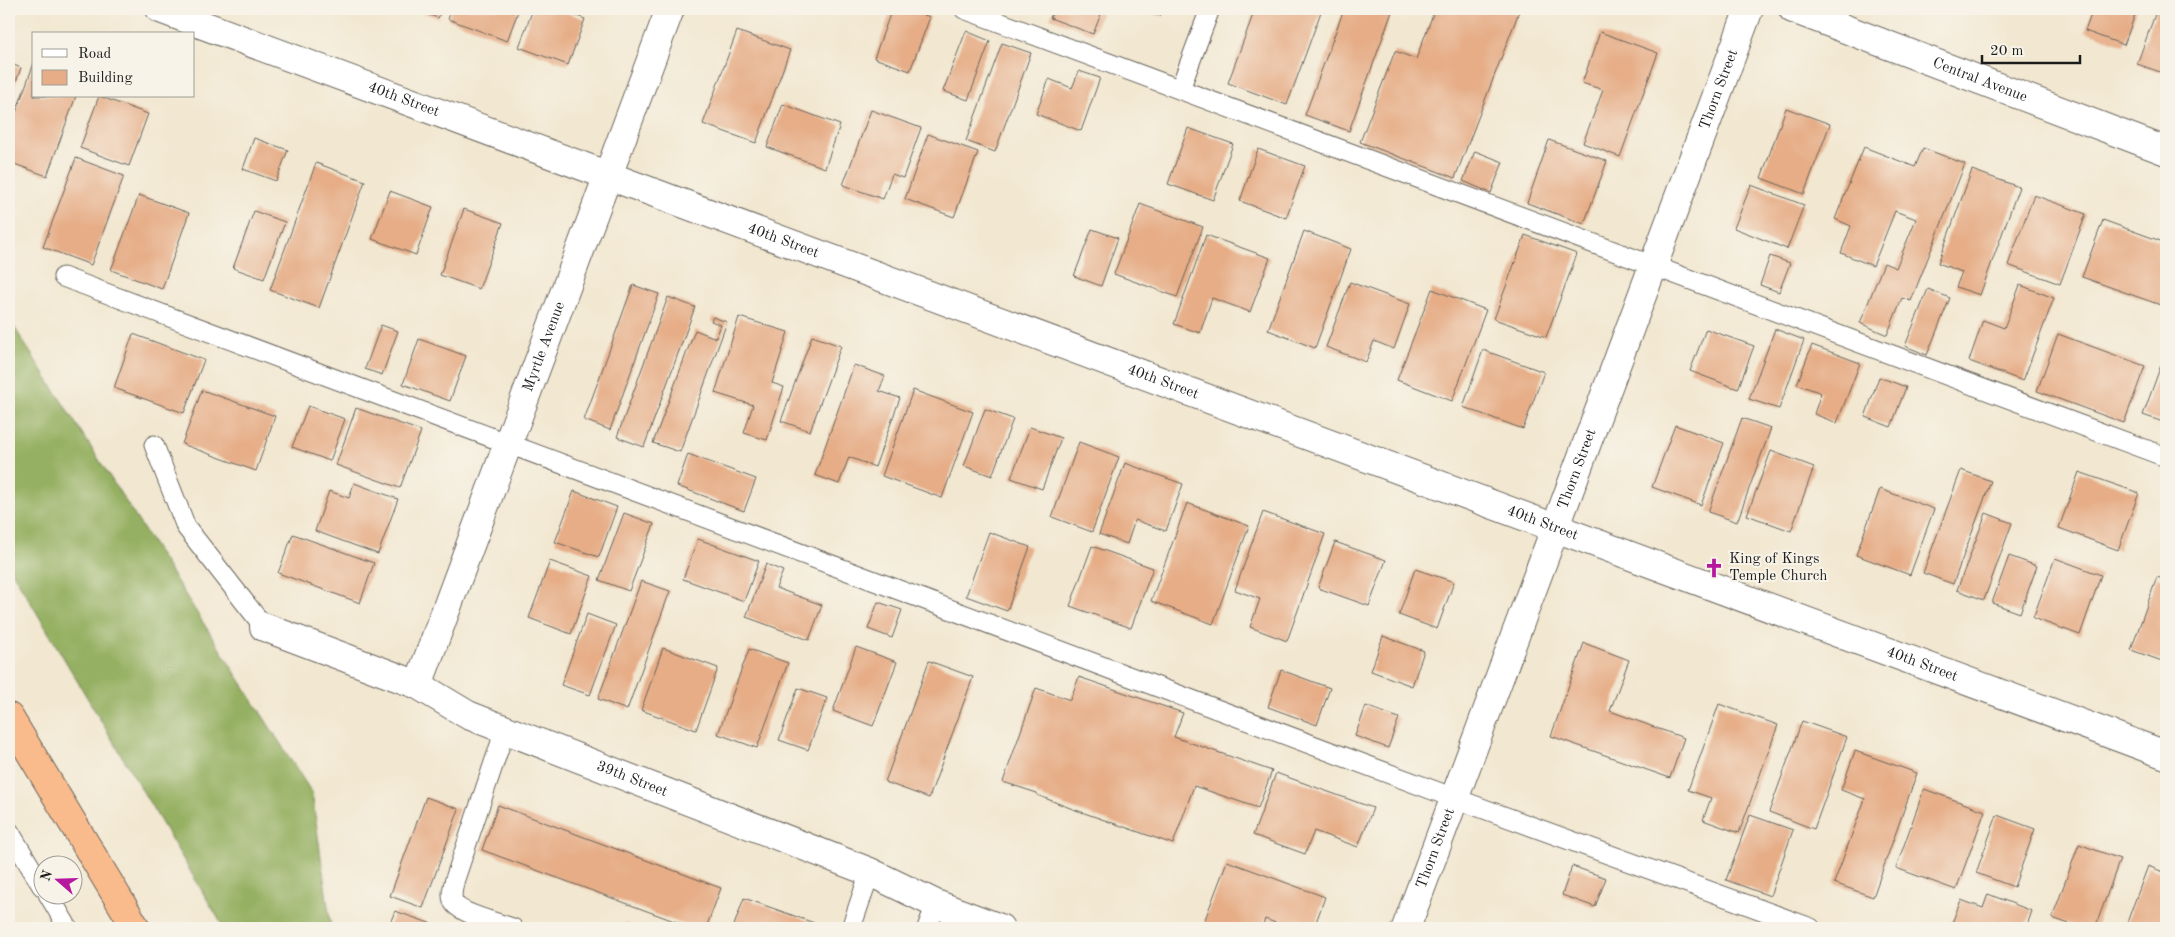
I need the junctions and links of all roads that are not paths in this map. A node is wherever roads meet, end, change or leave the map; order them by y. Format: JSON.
{"nodes":[{"id":1,"x":160,"y":9,"type":"edge"},
{"id":2,"x":670,"y":9,"type":"edge"},
{"id":3,"x":964,"y":9,"type":"edge"},
{"id":4,"x":1210,"y":9,"type":"edge"},
{"id":5,"x":1749,"y":9,"type":"edge"},
{"id":6,"x":1793,"y":9,"type":"edge"},
{"id":7,"x":1180,"y":89,"type":"junction"},
{"id":8,"x":2166,"y":151,"type":"edge"},
{"id":9,"x":608,"y":175,"type":"junction"},
{"id":10,"x":1653,"y":266,"type":"junction"},
{"id":11,"x":63,"y":277,"type":"dead end"},
{"id":12,"x":508,"y":443,"type":"junction"},
{"id":13,"x":154,"y":445,"type":"dead end"},
{"id":14,"x":2166,"y":457,"type":"edge"},
{"id":15,"x":1556,"y":528,"type":"junction"},
{"id":16,"x":264,"y":627,"type":"joint"},
{"id":17,"x":418,"y":685,"type":"junction"},
{"id":18,"x":9,"y":716,"type":"edge"},
{"id":19,"x":504,"y":730,"type":"junction"},
{"id":20,"x":2166,"y":754,"type":"edge"},
{"id":21,"x":1454,"y":798,"type":"junction"},
{"id":22,"x":9,"y":831,"type":"edge"},
{"id":23,"x":32,"y":869,"type":"edge"},
{"id":24,"x":870,"y":872,"type":"junction"},
{"id":25,"x":54,"y":904,"type":"edge"},
{"id":26,"x":931,"y":916,"type":"edge"},
{"id":27,"x":68,"y":928,"type":"edge"},
{"id":28,"x":136,"y":928,"type":"edge"},
{"id":29,"x":513,"y":928,"type":"edge"},
{"id":30,"x":851,"y":928,"type":"edge"},
{"id":31,"x":1000,"y":928,"type":"edge"},
{"id":32,"x":1406,"y":928,"type":"edge"},
{"id":33,"x":1811,"y":928,"type":"edge"}],
"edges":[{"from":1,"to":9,"type":"street","name":"40th Street"},
{"from":2,"to":9,"type":"street","name":"Myrtle Avenue"},
{"from":3,"to":7,"type":"lane"},
{"from":4,"to":7,"type":"lane"},
{"from":5,"to":10,"type":"street","name":"Thorn Street"},
{"from":6,"to":8,"type":"street","name":"Central Avenue"},
{"from":7,"to":10,"type":"lane"},
{"from":9,"to":12,"type":"street","name":"Myrtle Avenue"},
{"from":9,"to":15,"type":"street","name":"40th Street"},
{"from":10,"to":14,"type":"lane"},
{"from":10,"to":15,"type":"street","name":"Thorn Street"},
{"from":11,"to":12,"type":"lane"},
{"from":12,"to":17,"type":"street","name":"Myrtle Avenue"},
{"from":12,"to":21,"type":"lane"},
{"from":13,"to":16,"type":"lane"},
{"from":15,"to":20,"type":"street","name":"40th Street"},
{"from":15,"to":21,"type":"street","name":"Thorn Street"},
{"from":16,"to":17,"type":"street","name":"39th Street"},
{"from":17,"to":19,"type":"street","name":"39th Street"},
{"from":18,"to":28,"type":"highway"},
{"from":19,"to":24,"type":"street","name":"39th Street"},
{"from":19,"to":29,"type":"lane"},
{"from":21,"to":32,"type":"street","name":"Thorn Street"},
{"from":21,"to":33,"type":"lane"},
{"from":22,"to":23,"type":"lane"},
{"from":24,"to":26,"type":"street","name":"39th Street"},
{"from":24,"to":30,"type":"lane"},
{"from":25,"to":27,"type":"lane"},
{"from":26,"to":31,"type":"street","name":"39th Street"}]}
